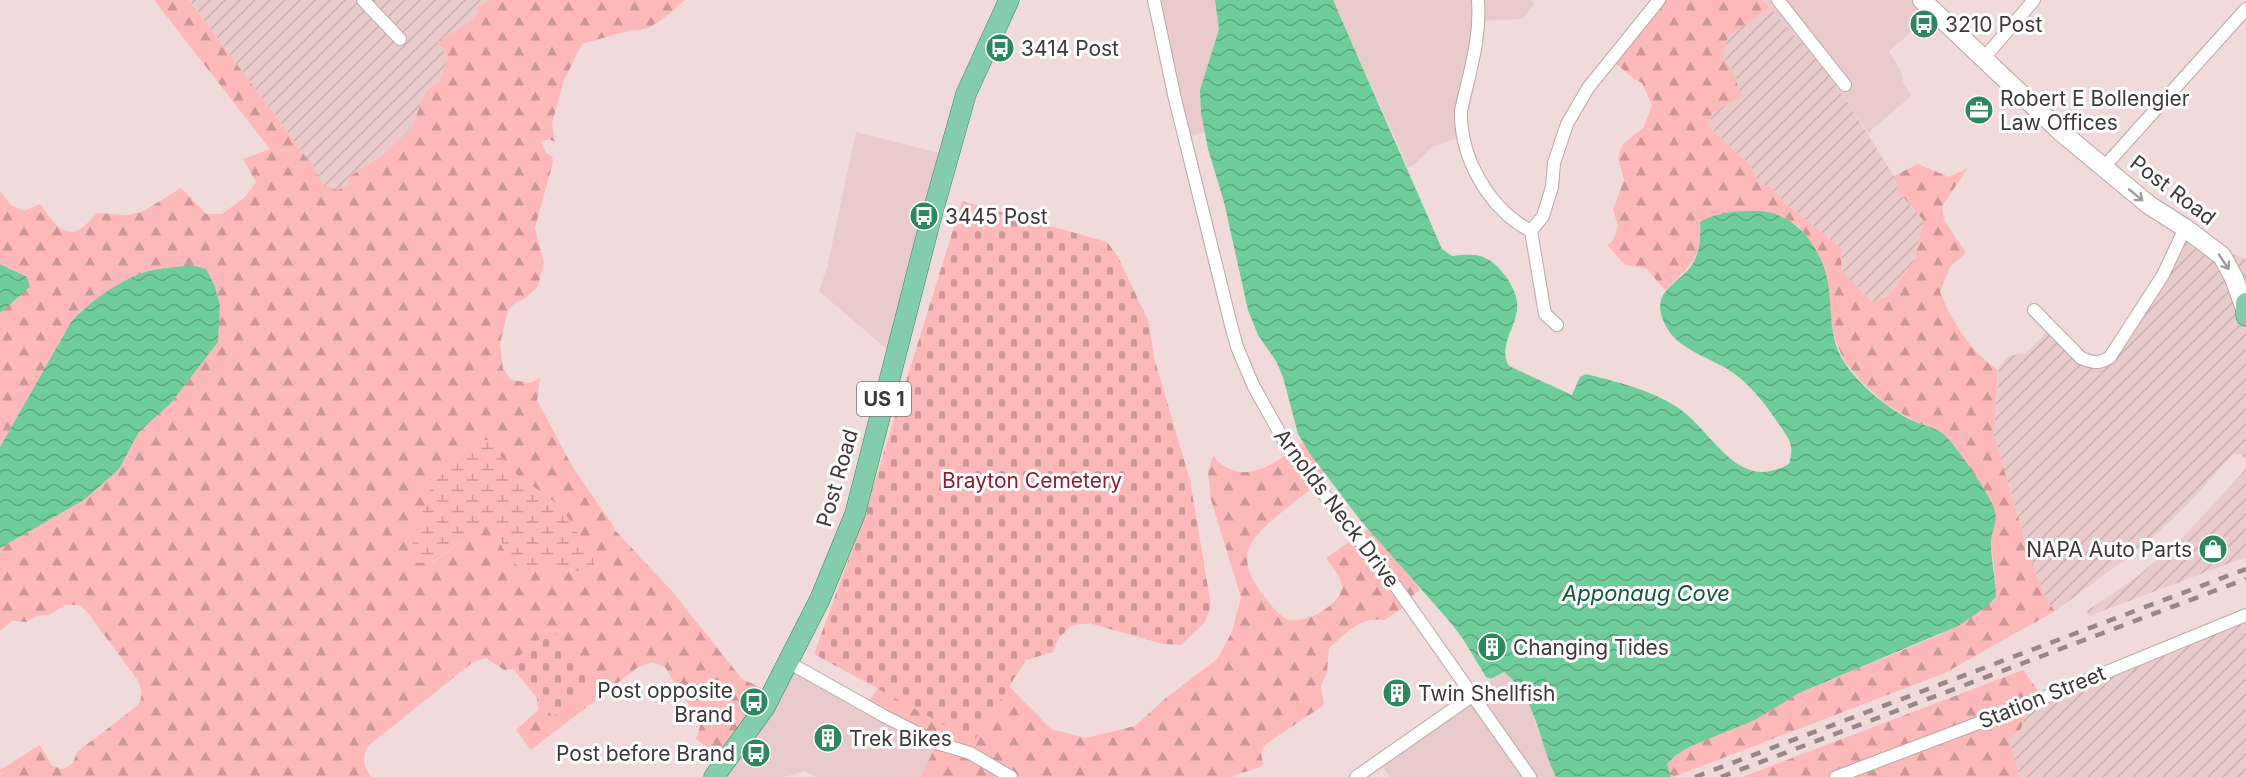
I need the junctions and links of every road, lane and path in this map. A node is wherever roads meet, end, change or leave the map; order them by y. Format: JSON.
{"nodes":[{"id":1,"x":363,"y":0,"type":"edge"},
{"id":2,"x":1009,"y":0,"type":"edge"},
{"id":3,"x":1154,"y":0,"type":"edge"},
{"id":4,"x":1479,"y":0,"type":"edge"},
{"id":5,"x":1659,"y":0,"type":"edge"},
{"id":6,"x":1778,"y":0,"type":"edge"},
{"id":7,"x":1922,"y":0,"type":"edge"},
{"id":8,"x":2034,"y":0,"type":"edge"},
{"id":9,"x":2246,"y":9,"type":"edge"},
{"id":10,"x":400,"y":39,"type":"dead end"},
{"id":11,"x":1984,"y":58,"type":"junction"},
{"id":12,"x":1845,"y":85,"type":"dead end"},
{"id":13,"x":2104,"y":167,"type":"junction"},
{"id":14,"x":2185,"y":228,"type":"junction"},
{"id":15,"x":1531,"y":231,"type":"junction"},
{"id":16,"x":2246,"y":309,"type":"edge"},
{"id":17,"x":2034,"y":310,"type":"dead end"},
{"id":18,"x":1557,"y":325,"type":"dead end"},
{"id":19,"x":2246,"y":615,"type":"edge"},
{"id":20,"x":788,"y":662,"type":"junction"},
{"id":21,"x":1472,"y":696,"type":"junction"},
{"id":22,"x":714,"y":777,"type":"edge"},
{"id":23,"x":1011,"y":777,"type":"edge"},
{"id":24,"x":1356,"y":777,"type":"edge"},
{"id":25,"x":1530,"y":777,"type":"edge"},
{"id":26,"x":1836,"y":777,"type":"edge"}],
"edges":[{"from":1,"to":10,"type":"street"},
{"from":2,"to":20,"type":"main road","name":"Post Road","number":"US 1"},
{"from":3,"to":21,"type":"street","name":"Arnolds Neck Drive"},
{"from":4,"to":15,"type":"street"},
{"from":5,"to":15,"type":"street"},
{"from":6,"to":12,"type":"street"},
{"from":7,"to":11,"type":"main road","name":"Post Road"},
{"from":8,"to":11,"type":"street"},
{"from":9,"to":13,"type":"street"},
{"from":11,"to":13,"type":"main road","name":"Post Road"},
{"from":13,"to":14,"type":"main road","name":"Post Road","one_way":true},
{"from":14,"to":16,"type":"main road","name":"Post Road","one_way":true},
{"from":14,"to":17,"type":"street"},
{"from":15,"to":18,"type":"street"},
{"from":19,"to":26,"type":"street","name":"Station Street"},
{"from":20,"to":22,"type":"main road","name":"Post Road","number":"US 1"},
{"from":20,"to":23,"type":"street"},
{"from":21,"to":24,"type":"street"},
{"from":21,"to":25,"type":"street","name":"Arnolds Neck Drive"}]}
